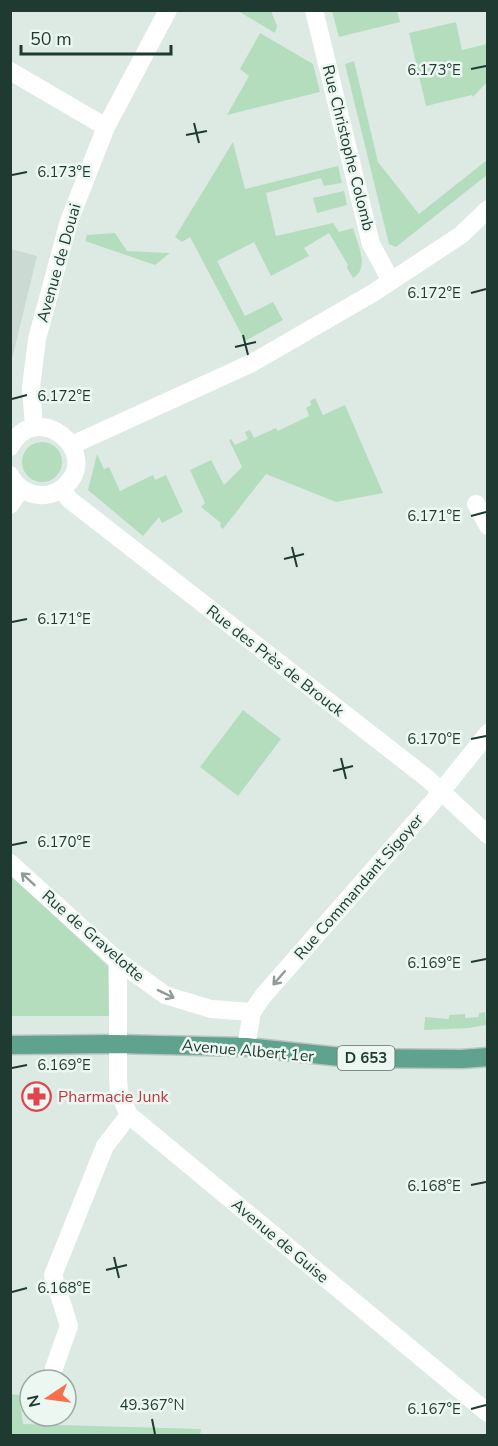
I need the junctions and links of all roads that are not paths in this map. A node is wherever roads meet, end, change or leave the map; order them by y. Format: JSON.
{"nodes":[{"id":1,"x":168,"y":10,"type":"edge"},
{"id":2,"x":314,"y":10,"type":"edge"},
{"id":3,"x":10,"y":71,"type":"edge"},
{"id":4,"x":106,"y":127,"type":"junction"},
{"id":5,"x":488,"y":209,"type":"edge"},
{"id":6,"x":391,"y":281,"type":"junction"},
{"id":7,"x":34,"y":427,"type":"junction"},
{"id":8,"x":72,"y":446,"type":"junction"},
{"id":9,"x":10,"y":447,"type":"edge"},
{"id":10,"x":16,"y":482,"type":"edge"},
{"id":11,"x":61,"y":489,"type":"junction"},
{"id":12,"x":476,"y":504,"type":"dead end"},
{"id":13,"x":10,"y":505,"type":"edge"},
{"id":14,"x":488,"y":526,"type":"edge"},
{"id":15,"x":488,"y":734,"type":"edge"},
{"id":16,"x":442,"y":792,"type":"junction"},
{"id":17,"x":488,"y":835,"type":"edge"},
{"id":18,"x":10,"y":863,"type":"edge"},
{"id":19,"x":118,"y":961,"type":"junction"},
{"id":20,"x":252,"y":1012,"type":"junction"},
{"id":21,"x":117,"y":1044,"type":"junction"},
{"id":22,"x":10,"y":1045,"type":"edge"},
{"id":23,"x":246,"y":1047,"type":"junction"},
{"id":24,"x":488,"y":1057,"type":"edge"},
{"id":25,"x":129,"y":1115,"type":"junction"},
{"id":26,"x":54,"y":1368,"type":"dead end"},
{"id":27,"x":488,"y":1413,"type":"edge"}],
"edges":[{"from":1,"to":4,"type":"street","name":"Avenue de Douai"},
{"from":2,"to":6,"type":"street","name":"Rue Christophe Colomb"},
{"from":3,"to":4,"type":"street"},
{"from":4,"to":7,"type":"street","name":"Avenue de Douai"},
{"from":5,"to":6,"type":"street"},
{"from":6,"to":8,"type":"street"},
{"from":7,"to":8,"type":"street"},
{"from":7,"to":9,"type":"street"},
{"from":8,"to":11,"type":"street"},
{"from":10,"to":11,"type":"street"},
{"from":10,"to":13,"type":"street"},
{"from":11,"to":16,"type":"street","name":"Rue des Près de Brouck"},
{"from":12,"to":14,"type":"street"},
{"from":15,"to":16,"type":"street","name":"Rue Commandant Sigoyer"},
{"from":16,"to":17,"type":"street","name":"Rue des Près de Brouck"},
{"from":16,"to":20,"type":"street","name":"Rue Commandant Sigoyer","one_way":true},
{"from":19,"to":18,"type":"street","name":"Rue de Gravelotte","one_way":true},
{"from":19,"to":20,"type":"street","name":"Rue de Gravelotte","one_way":true},
{"from":19,"to":21,"type":"street"},
{"from":20,"to":23,"type":"street"},
{"from":21,"to":22,"type":"main road","number":"D 653"},
{"from":21,"to":23,"type":"main road","name":"Avenue Albert 1er","number":"D 653"},
{"from":21,"to":25,"type":"street"},
{"from":23,"to":24,"type":"main road","name":"Avenue Albert 1er","number":"D 653"},
{"from":25,"to":26,"type":"street"},
{"from":25,"to":27,"type":"street","name":"Avenue de Guise"}]}
